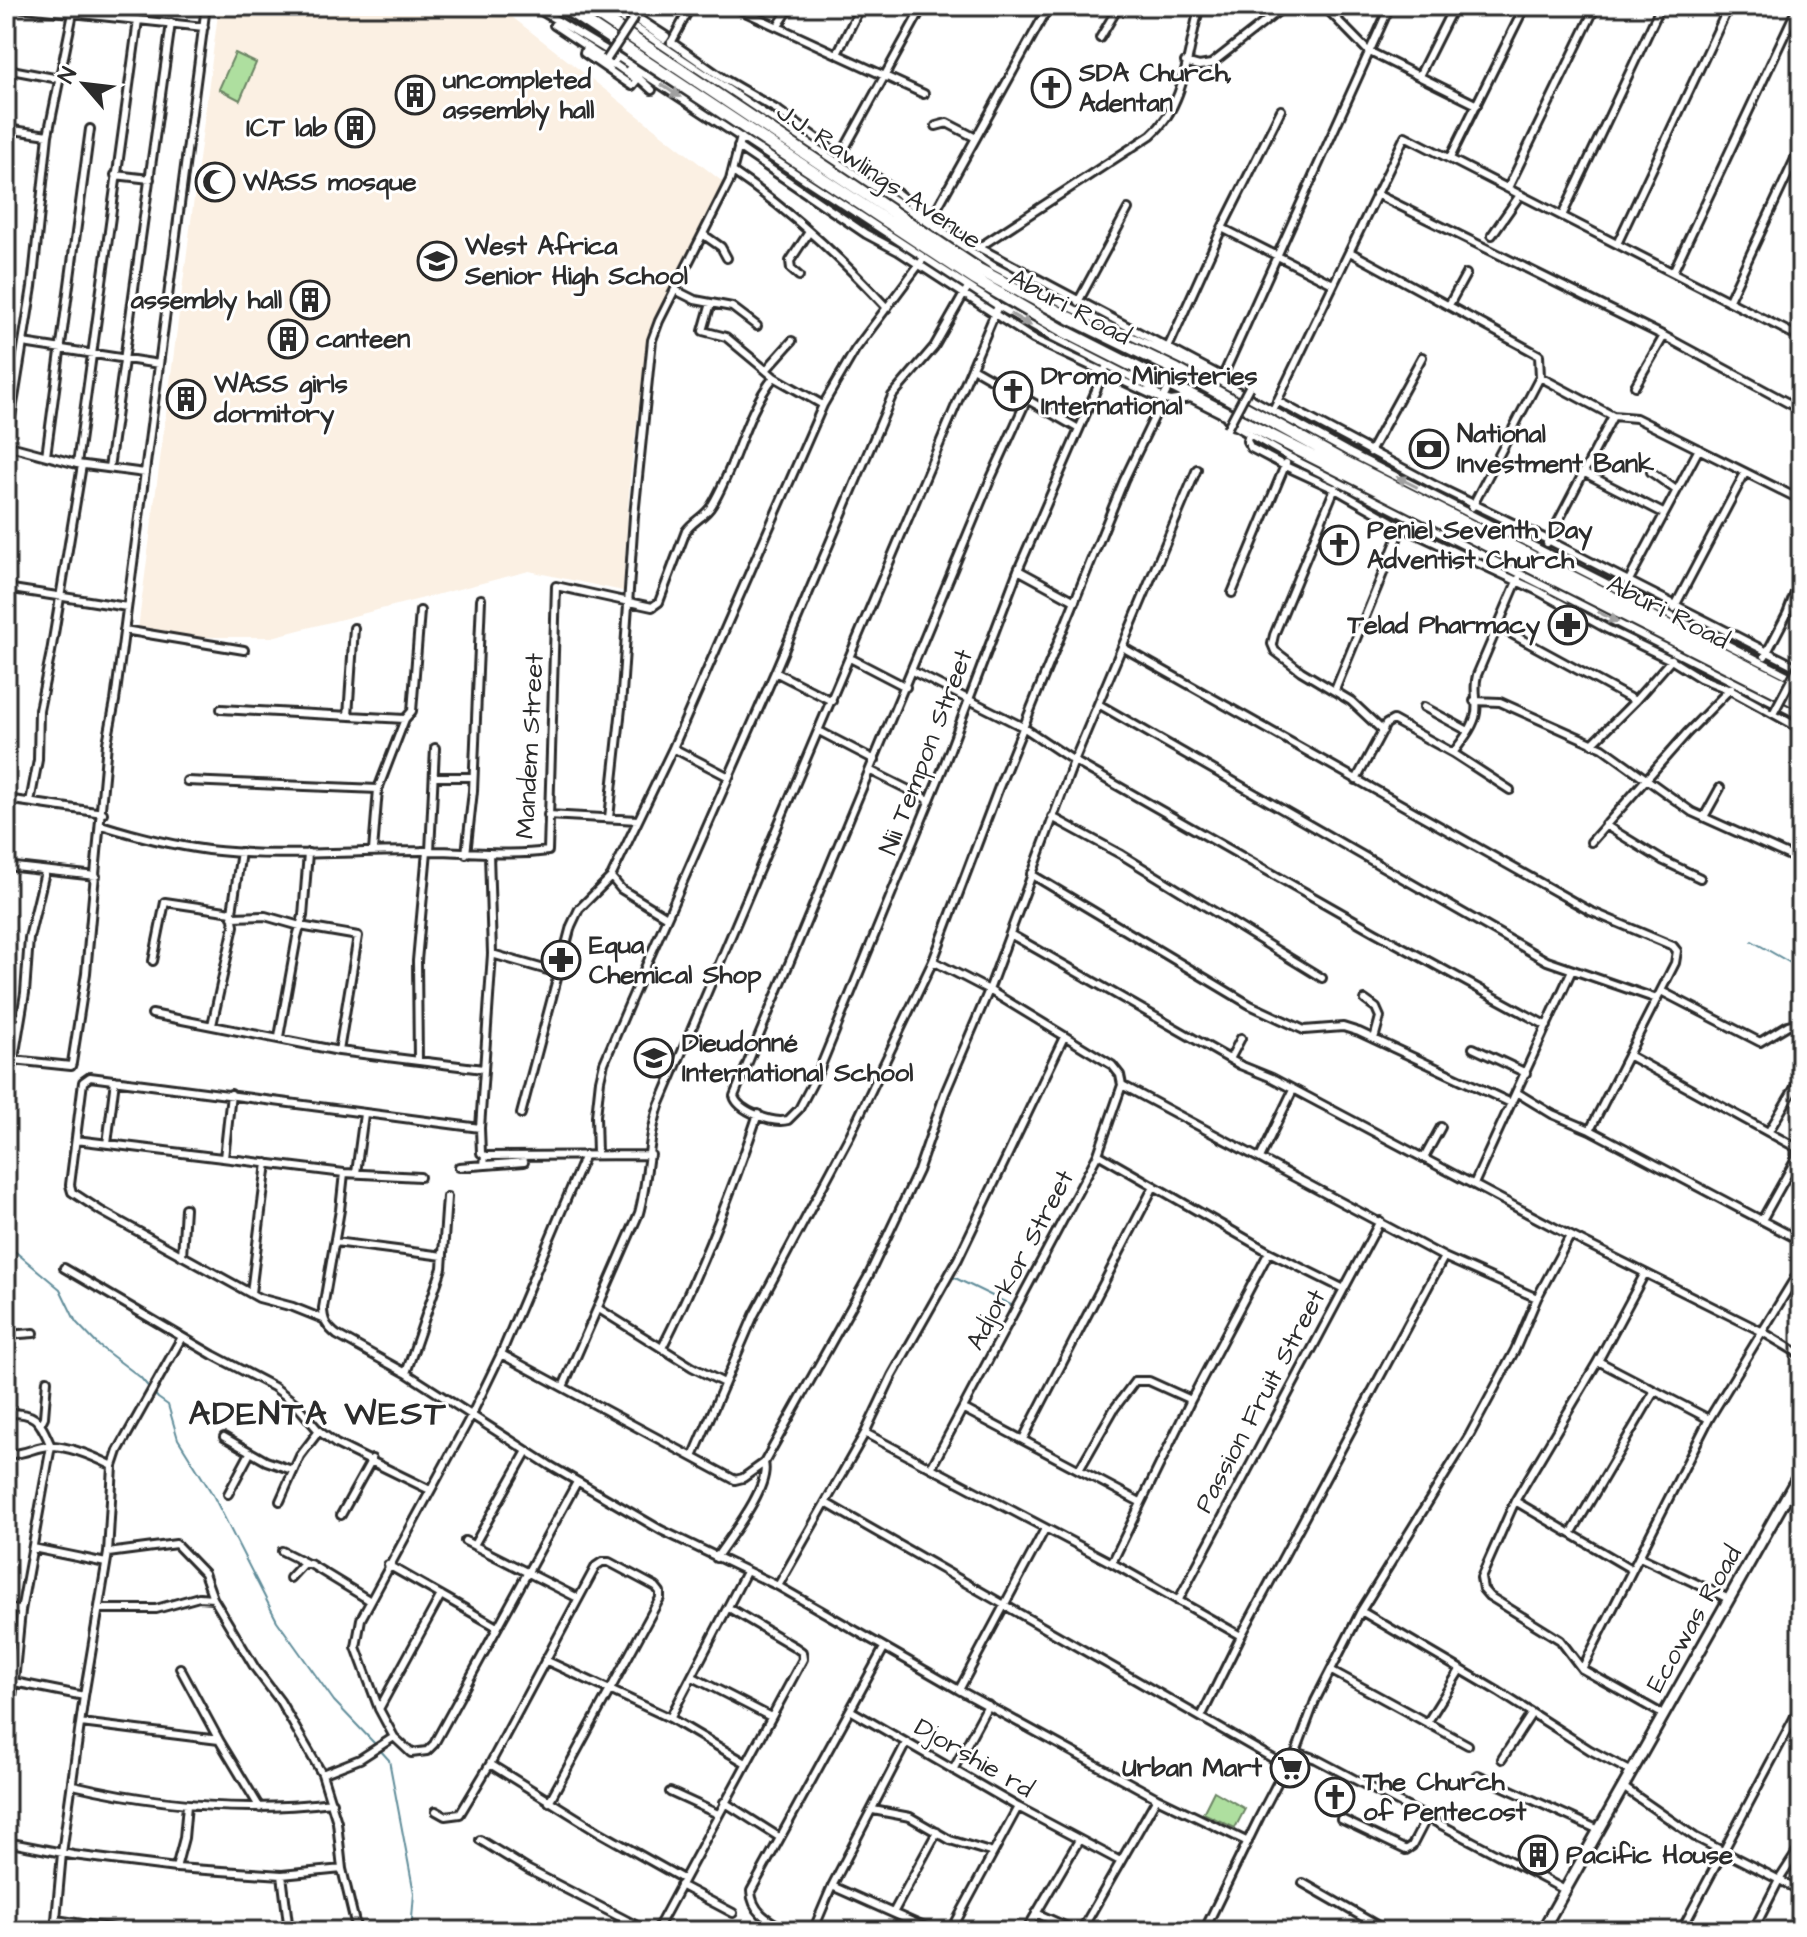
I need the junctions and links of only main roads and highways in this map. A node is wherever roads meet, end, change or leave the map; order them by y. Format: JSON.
{"nodes":[{"id":1,"x":562,"y":6,"type":"edge"},
{"id":2,"x":585,"y":6,"type":"edge"},
{"id":3,"x":1042,"y":292,"type":"road end"},
{"id":4,"x":1052,"y":308,"type":"junction"},
{"id":5,"x":1069,"y":346,"type":"road end"},
{"id":6,"x":1092,"y":346,"type":"junction"},
{"id":7,"x":1174,"y":377,"type":"junction"},
{"id":8,"x":1801,"y":693,"type":"edge"},
{"id":9,"x":1801,"y":704,"type":"edge"}],
"edges":[{"from":1,"to":6,"type":"highway","name":"Aburi Road"},
{"from":2,"to":4,"type":"highway","name":"J.J. Rawlings Avenue"},
{"from":3,"to":4,"type":"highway"},
{"from":4,"to":7,"type":"highway","name":"J.J. Rawlings Avenue"},
{"from":5,"to":6,"type":"highway"},
{"from":6,"to":7,"type":"highway","name":"Aburi Road"},
{"from":7,"to":8,"type":"highway","name":"J.J. Rawlings Avenue"},
{"from":7,"to":9,"type":"highway","name":"Aburi Road"}]}
